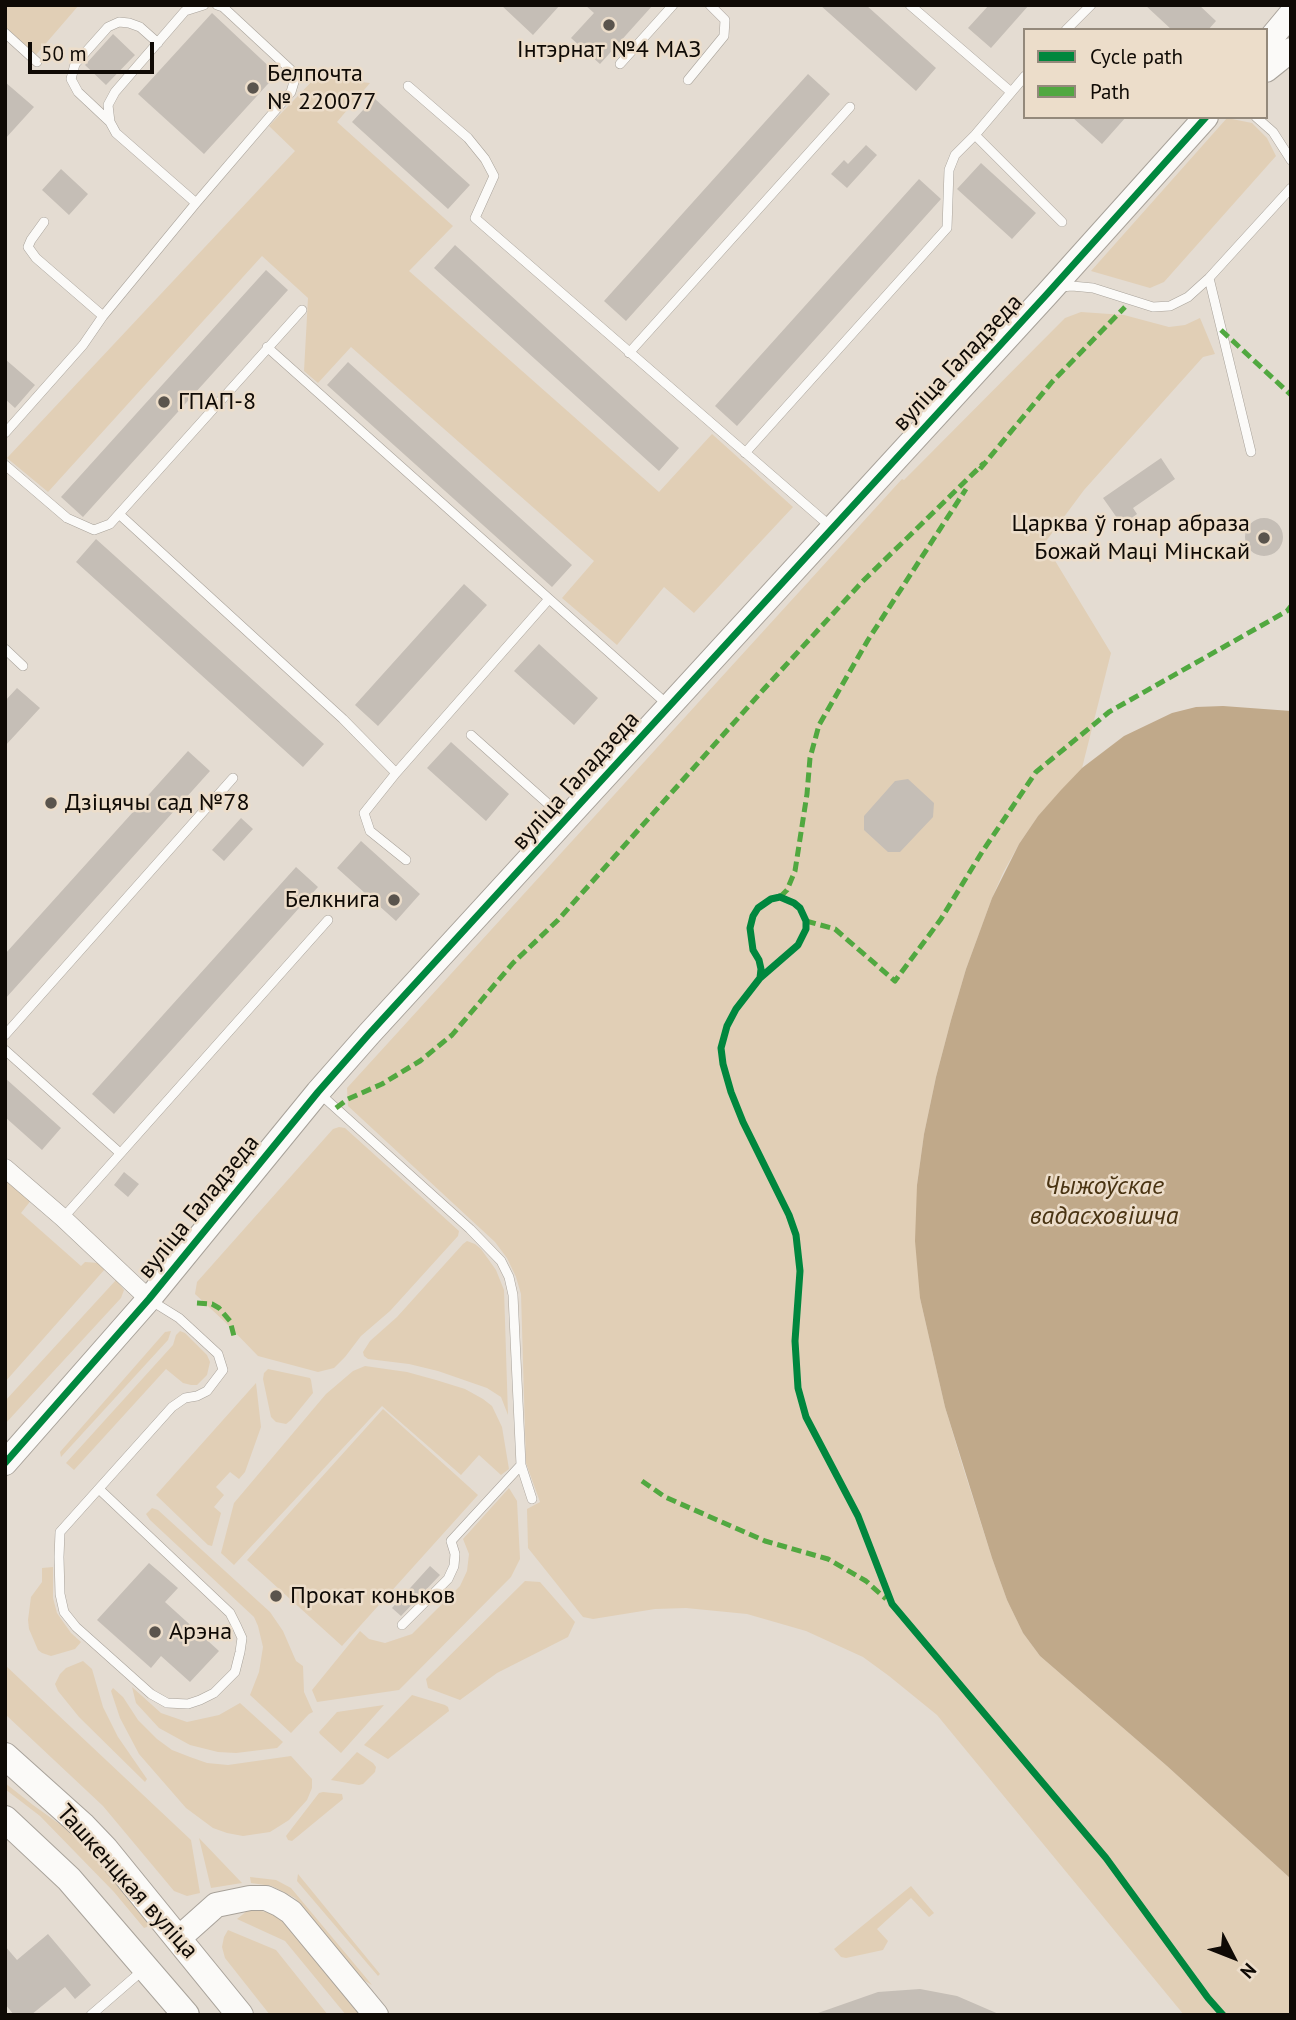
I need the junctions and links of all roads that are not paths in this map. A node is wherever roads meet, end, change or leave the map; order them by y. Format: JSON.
{"nodes":[{"id":1,"x":204,"y":5,"type":"edge"},
{"id":2,"x":217,"y":5,"type":"edge"},
{"id":3,"x":673,"y":5,"type":"edge"},
{"id":4,"x":710,"y":5,"type":"edge"},
{"id":5,"x":910,"y":5,"type":"edge"},
{"id":6,"x":1091,"y":5,"type":"edge"},
{"id":7,"x":1291,"y":14,"type":"edge"},
{"id":8,"x":1068,"y":28,"type":"edge"},
{"id":9,"x":6,"y":37,"type":"edge"},
{"id":10,"x":1268,"y":42,"type":"edge"},
{"id":11,"x":158,"y":43,"type":"junction"},
{"id":12,"x":1291,"y":50,"type":"edge"},
{"id":13,"x":37,"y":62,"type":"dead end"},
{"id":14,"x":620,"y":64,"type":"dead end"},
{"id":15,"x":1268,"y":68,"type":"edge"},
{"id":16,"x":1023,"y":78,"type":"edge"},
{"id":17,"x":688,"y":80,"type":"dead end"},
{"id":18,"x":408,"y":86,"type":"dead end"},
{"id":19,"x":1011,"y":92,"type":"junction"},
{"id":20,"x":850,"y":107,"type":"dead end"},
{"id":21,"x":1204,"y":119,"type":"edge"},
{"id":22,"x":1210,"y":119,"type":"edge"},
{"id":23,"x":1258,"y":119,"type":"edge"},
{"id":24,"x":110,"y":122,"type":"junction"},
{"id":25,"x":975,"y":135,"type":"junction"},
{"id":26,"x":1189,"y":138,"type":"junction"},
{"id":27,"x":1291,"y":160,"type":"edge"},
{"id":28,"x":1291,"y":188,"type":"edge"},
{"id":29,"x":196,"y":203,"type":"junction"},
{"id":30,"x":44,"y":222,"type":"dead end"},
{"id":31,"x":1062,"y":222,"type":"dead end"},
{"id":32,"x":1209,"y":278,"type":"junction"},
{"id":33,"x":1052,"y":288,"type":"junction"},
{"id":34,"x":302,"y":310,"type":"dead end"},
{"id":35,"x":103,"y":316,"type":"junction"},
{"id":36,"x":267,"y":347,"type":"junction"},
{"id":37,"x":629,"y":352,"type":"junction"},
{"id":38,"x":5,"y":433,"type":"edge"},
{"id":39,"x":1251,"y":452,"type":"dead end"},
{"id":40,"x":745,"y":453,"type":"junction"},
{"id":41,"x":5,"y":465,"type":"edge"},
{"id":42,"x":119,"y":514,"type":"junction"},
{"id":43,"x":832,"y":528,"type":"junction"},
{"id":44,"x":550,"y":599,"type":"junction"},
{"id":45,"x":5,"y":649,"type":"edge"},
{"id":46,"x":23,"y":666,"type":"dead end"},
{"id":47,"x":670,"y":707,"type":"junction"},
{"id":48,"x":471,"y":735,"type":"dead end"},
{"id":49,"x":396,"y":773,"type":"junction"},
{"id":50,"x":233,"y":778,"type":"dead end"},
{"id":51,"x":567,"y":820,"type":"junction"},
{"id":52,"x":406,"y":860,"type":"dead end"},
{"id":53,"x":328,"y":920,"type":"dead end"},
{"id":54,"x":5,"y":1035,"type":"edge"},
{"id":55,"x":5,"y":1050,"type":"edge"},
{"id":56,"x":318,"y":1092,"type":"junction"},
{"id":57,"x":120,"y":1153,"type":"junction"},
{"id":58,"x":5,"y":1168,"type":"edge"},
{"id":59,"x":63,"y":1218,"type":"junction"},
{"id":60,"x":149,"y":1299,"type":"junction"},
{"id":61,"x":5,"y":1463,"type":"edge"},
{"id":62,"x":521,"y":1465,"type":"junction"},
{"id":63,"x":99,"y":1489,"type":"junction"},
{"id":64,"x":532,"y":1499,"type":"dead end"},
{"id":65,"x":402,"y":1625,"type":"dead end"},
{"id":66,"x":5,"y":1756,"type":"edge"},
{"id":67,"x":5,"y":1819,"type":"edge"},
{"id":68,"x":179,"y":1938,"type":"junction"},
{"id":69,"x":146,"y":1967,"type":"junction"},
{"id":70,"x":91,"y":2015,"type":"edge"},
{"id":71,"x":186,"y":2015,"type":"edge"},
{"id":72,"x":240,"y":2015,"type":"edge"},
{"id":73,"x":376,"y":2015,"type":"edge"}],
"edges":[{"from":1,"to":11,"type":"lane"},
{"from":2,"to":29,"type":"lane"},
{"from":3,"to":14,"type":"lane"},
{"from":4,"to":17,"type":"lane"},
{"from":5,"to":19,"type":"lane"},
{"from":6,"to":8,"type":"lane"},
{"from":7,"to":10,"type":"street"},
{"from":9,"to":13,"type":"lane"},
{"from":11,"to":24,"type":"lane"},
{"from":11,"to":24,"type":"lane"},
{"from":12,"to":15,"type":"street"},
{"from":16,"to":19,"type":"lane"},
{"from":18,"to":37,"type":"lane"},
{"from":19,"to":25,"type":"lane"},
{"from":20,"to":37,"type":"lane"},
{"from":21,"to":26,"type":"street","name":"вуліца Галадзеда"},
{"from":22,"to":26,"type":"street","name":"вуліца Галадзеда"},
{"from":23,"to":27,"type":"lane"},
{"from":24,"to":29,"type":"lane"},
{"from":25,"to":31,"type":"lane"},
{"from":25,"to":40,"type":"lane"},
{"from":26,"to":33,"type":"street","name":"вуліца Галадзеда"},
{"from":28,"to":32,"type":"lane"},
{"from":29,"to":35,"type":"lane"},
{"from":30,"to":35,"type":"lane"},
{"from":32,"to":33,"type":"lane"},
{"from":32,"to":39,"type":"lane"},
{"from":33,"to":43,"type":"street","name":"вуліца Галадзеда"},
{"from":34,"to":36,"type":"lane"},
{"from":35,"to":38,"type":"lane"},
{"from":36,"to":42,"type":"lane"},
{"from":36,"to":44,"type":"lane"},
{"from":37,"to":40,"type":"lane"},
{"from":40,"to":43,"type":"lane"},
{"from":41,"to":42,"type":"lane"},
{"from":42,"to":49,"type":"lane"},
{"from":43,"to":47,"type":"street","name":"вуліца Галадзеда"},
{"from":44,"to":47,"type":"lane"},
{"from":44,"to":49,"type":"lane"},
{"from":45,"to":46,"type":"lane"},
{"from":47,"to":51,"type":"street","name":"вуліца Галадзеда"},
{"from":48,"to":51,"type":"lane"},
{"from":49,"to":52,"type":"lane"},
{"from":50,"to":54,"type":"lane"},
{"from":51,"to":56,"type":"street","name":"вуліца Галадзеда"},
{"from":53,"to":57,"type":"lane"},
{"from":55,"to":57,"type":"lane"},
{"from":56,"to":60,"type":"street","name":"вуліца Галадзеда"},
{"from":56,"to":62,"type":"lane"},
{"from":57,"to":59,"type":"lane"},
{"from":58,"to":59,"type":"street"},
{"from":59,"to":60,"type":"street"},
{"from":60,"to":61,"type":"street","name":"вуліца Галадзеда"},
{"from":60,"to":63,"type":"lane"},
{"from":62,"to":64,"type":"lane"},
{"from":62,"to":65,"type":"lane"},
{"from":63,"to":63,"type":"lane"},
{"from":66,"to":68,"type":"main road","name":"Ташкенцкая вуліца"},
{"from":67,"to":69,"type":"main road","name":"Ташкенцкая вуліца"},
{"from":68,"to":69,"type":"main road"},
{"from":68,"to":72,"type":"main road","name":"Ташкенцкая вуліца"},
{"from":68,"to":73,"type":"street"},
{"from":69,"to":70,"type":"lane"},
{"from":69,"to":71,"type":"main road","name":"Ташкенцкая вуліца"}]}
